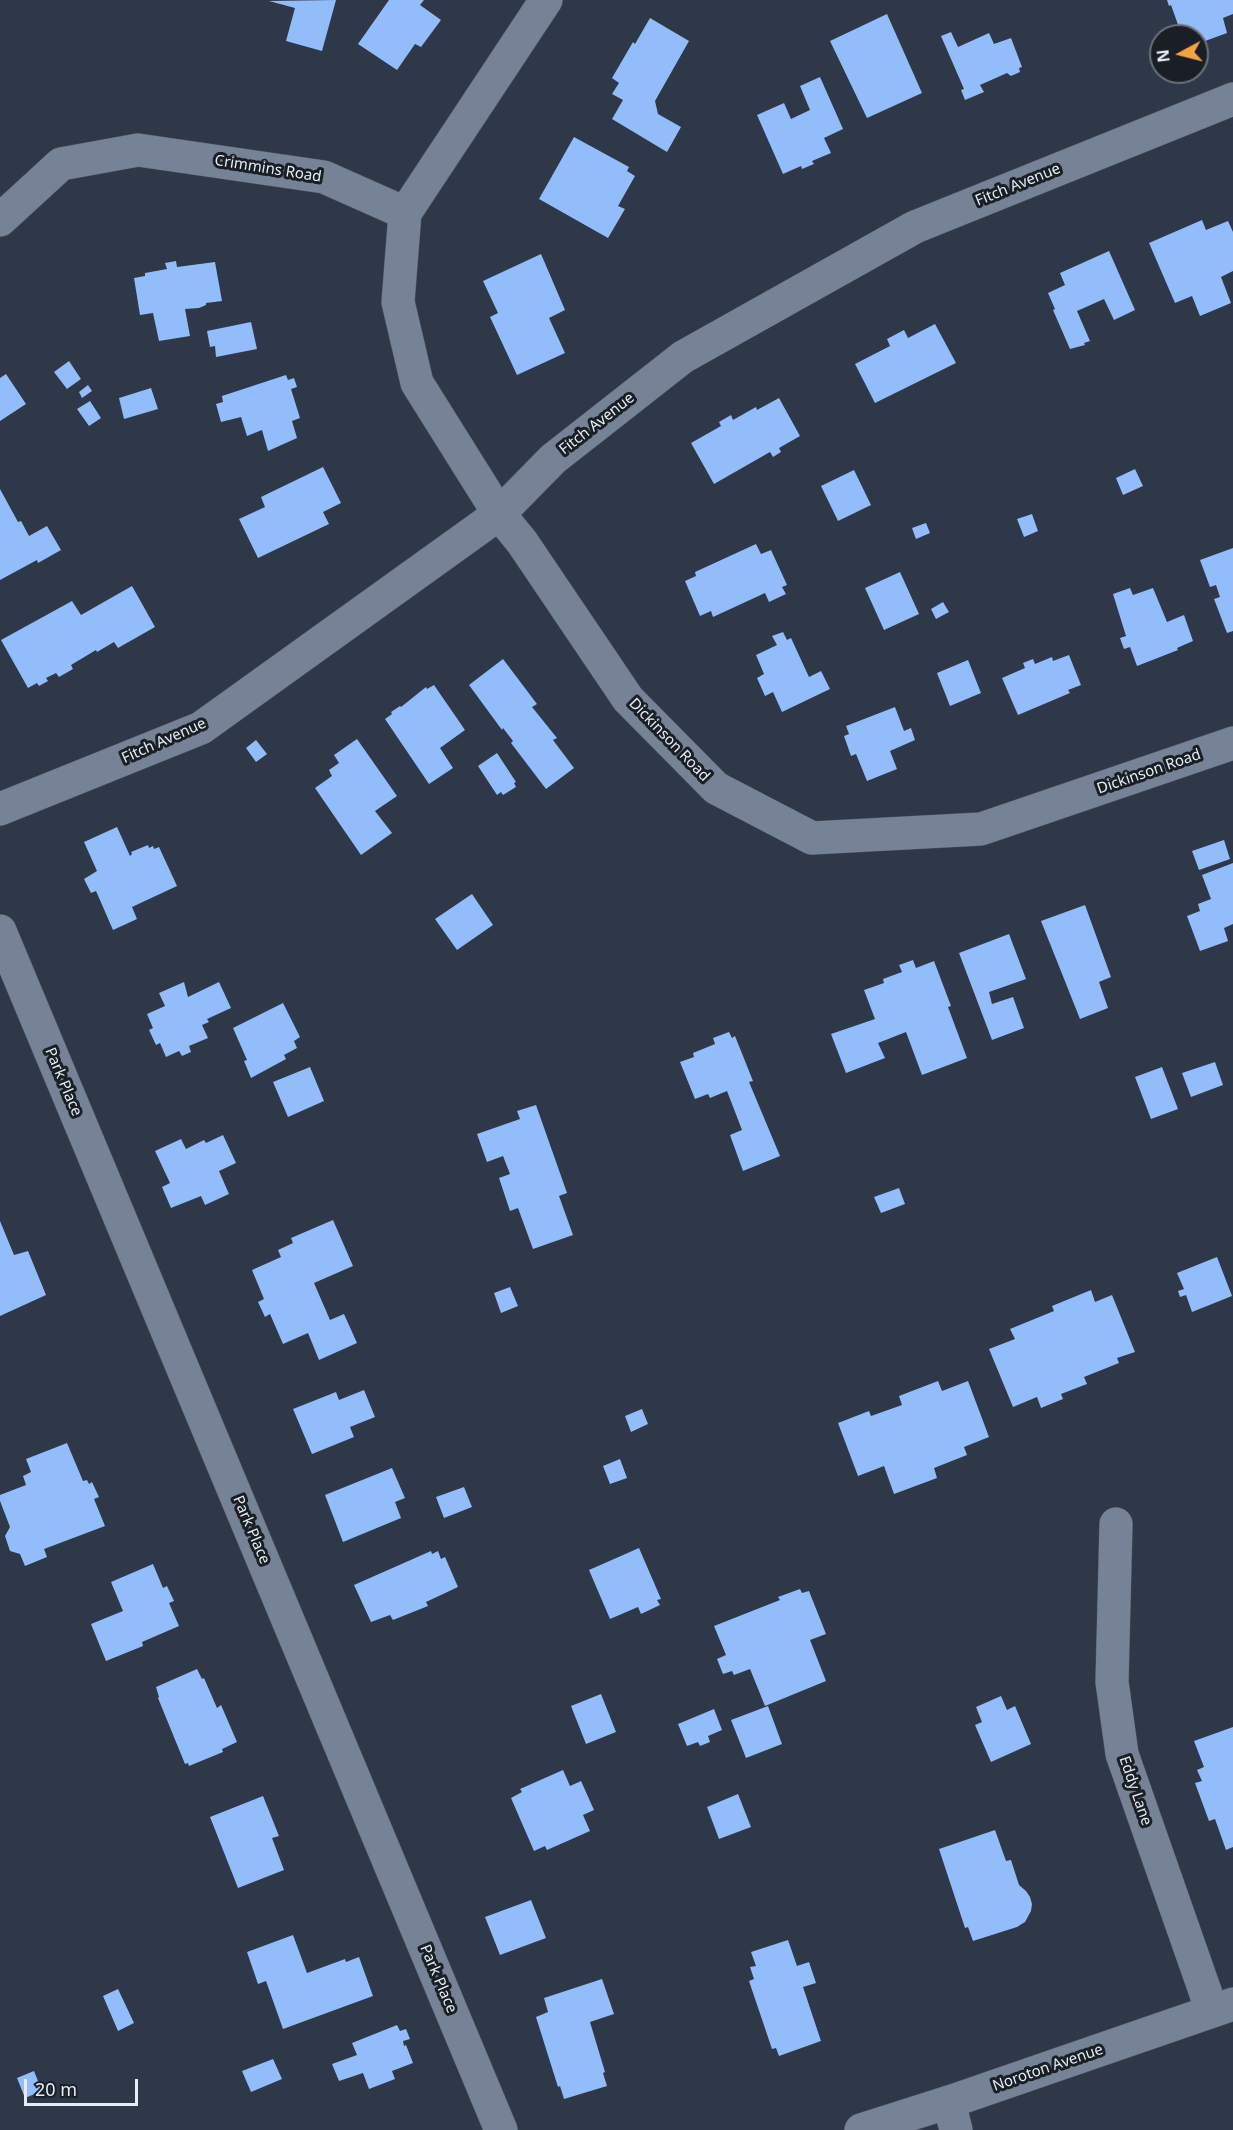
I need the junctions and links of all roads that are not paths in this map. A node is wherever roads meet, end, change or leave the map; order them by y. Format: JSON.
{"nodes":[{"id":1,"x":546,"y":0,"type":"edge"},
{"id":2,"x":1233,"y":99,"type":"edge"},
{"id":3,"x":405,"y":213,"type":"junction"},
{"id":4,"x":0,"y":219,"type":"edge"},
{"id":5,"x":499,"y":514,"type":"junction"},
{"id":6,"x":1233,"y":743,"type":"edge"},
{"id":7,"x":0,"y":809,"type":"edge"},
{"id":8,"x":0,"y":931,"type":"edge"},
{"id":9,"x":1116,"y":1524,"type":"dead end"},
{"id":10,"x":1223,"y":2008,"type":"edge"},
{"id":11,"x":952,"y":2116,"type":"edge"},
{"id":12,"x":501,"y":2130,"type":"edge"},
{"id":13,"x":861,"y":2130,"type":"edge"}],
"edges":[{"from":1,"to":3,"type":"street"},
{"from":2,"to":5,"type":"street","name":"Fitch Avenue"},
{"from":3,"to":4,"type":"street","name":"Crimmins Road"},
{"from":3,"to":5,"type":"street","name":"Dickinson Road"},
{"from":5,"to":6,"type":"street","name":"Dickinson Road"},
{"from":5,"to":7,"type":"street","name":"Fitch Avenue"},
{"from":8,"to":12,"type":"street","name":"Park Place"},
{"from":9,"to":10,"type":"street","name":"Eddy Lane"},
{"from":10,"to":11,"type":"street","name":"Noroton Avenue"},
{"from":11,"to":13,"type":"street","name":"Noroton Avenue"}]}
